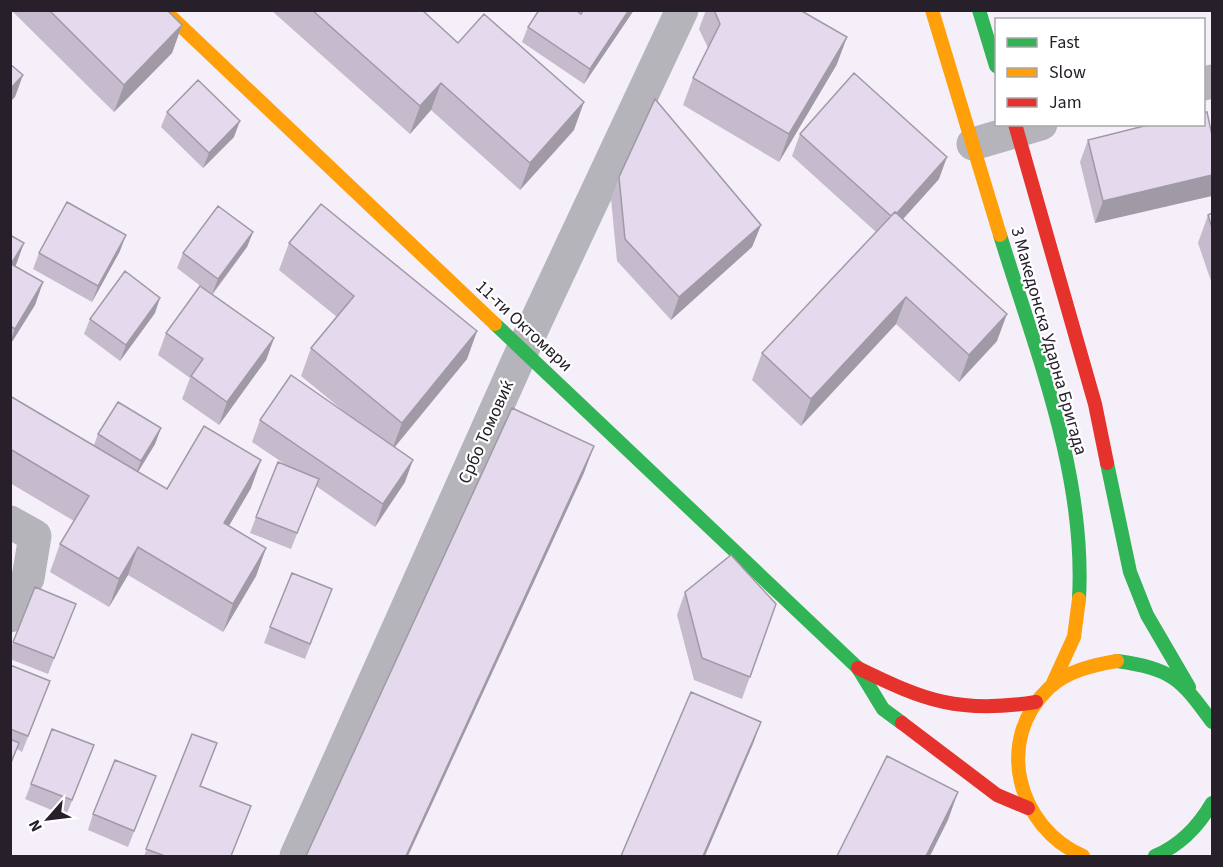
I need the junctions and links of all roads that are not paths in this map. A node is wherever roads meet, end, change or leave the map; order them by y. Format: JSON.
{"nodes":[{"id":1,"x":164,"y":10,"type":"edge"},
{"id":2,"x":682,"y":10,"type":"edge"},
{"id":3,"x":932,"y":10,"type":"edge"},
{"id":4,"x":979,"y":10,"type":"edge"},
{"id":5,"x":995,"y":63,"type":"edge"},
{"id":6,"x":1024,"y":126,"type":"edge"},
{"id":7,"x":973,"y":144,"type":"junction"},
{"id":8,"x":523,"y":349,"type":"junction"},
{"id":9,"x":10,"y":522,"type":"edge"},
{"id":10,"x":10,"y":616,"type":"edge"},
{"id":11,"x":858,"y":668,"type":"junction"},
{"id":12,"x":1053,"y":683,"type":"junction"},
{"id":13,"x":1189,"y":687,"type":"junction"},
{"id":14,"x":1036,"y":702,"type":"junction"},
{"id":15,"x":1212,"y":722,"type":"edge"},
{"id":16,"x":1212,"y":803,"type":"edge"},
{"id":17,"x":1028,"y":808,"type":"junction"},
{"id":18,"x":296,"y":856,"type":"edge"},
{"id":19,"x":1083,"y":856,"type":"edge"},
{"id":20,"x":1155,"y":856,"type":"edge"}],
"edges":[{"from":1,"to":8,"type":"main road","name":"11-ти Октомври"},
{"from":2,"to":8,"type":"street","name":"Србо Томовиќ"},
{"from":3,"to":7,"type":"main road","name":"3 Македонска Ударна Бригада"},
{"from":4,"to":5,"type":"main road"},
{"from":6,"to":7,"type":"street"},
{"from":6,"to":13,"type":"main road","name":"3 Македонска Ударна Бригада"},
{"from":7,"to":12,"type":"main road","name":"3 Македонска Ударна Бригада"},
{"from":8,"to":11,"type":"main road","name":"11-ти Октомври"},
{"from":8,"to":18,"type":"street","name":"Србо Томовиќ"},
{"from":9,"to":10,"type":"street"},
{"from":11,"to":14,"type":"main road"},
{"from":11,"to":17,"type":"main road"},
{"from":12,"to":13,"type":"main road"},
{"from":12,"to":14,"type":"main road"},
{"from":13,"to":15,"type":"main road"},
{"from":14,"to":17,"type":"main road"},
{"from":16,"to":20,"type":"main road"},
{"from":17,"to":19,"type":"main road"}]}
